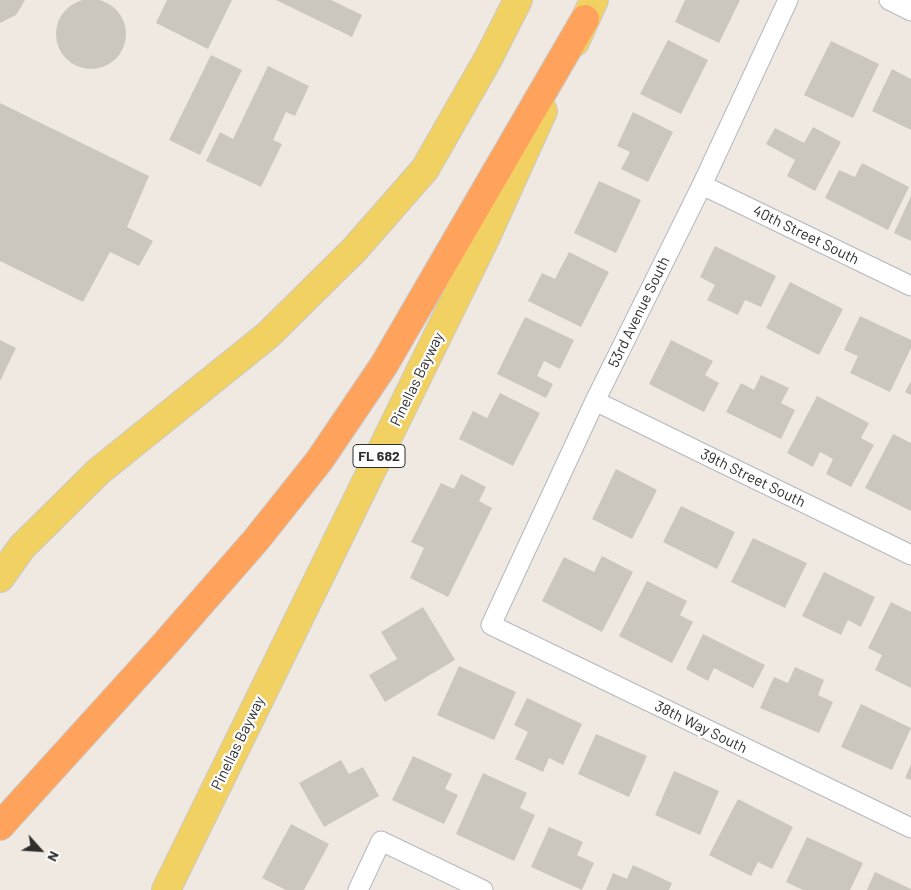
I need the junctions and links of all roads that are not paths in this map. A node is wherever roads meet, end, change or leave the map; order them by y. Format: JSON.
{"nodes":[{"id":1,"x":518,"y":0,"type":"edge"},
{"id":2,"x":788,"y":0,"type":"edge"},
{"id":3,"x":889,"y":0,"type":"edge"},
{"id":4,"x":589,"y":10,"type":"edge"},
{"id":5,"x":911,"y":11,"type":"edge"},
{"id":6,"x":702,"y":185,"type":"junction"},
{"id":7,"x":911,"y":286,"type":"edge"},
{"id":8,"x":595,"y":401,"type":"junction"},
{"id":9,"x":911,"y":555,"type":"edge"},
{"id":10,"x":0,"y":578,"type":"edge"},
{"id":11,"x":491,"y":626,"type":"joint"},
{"id":12,"x":0,"y":826,"type":"edge"},
{"id":13,"x":911,"y":828,"type":"edge"},
{"id":14,"x":166,"y":890,"type":"edge"},
{"id":15,"x":358,"y":890,"type":"edge"},
{"id":16,"x":483,"y":890,"type":"edge"}],
"edges":[{"from":1,"to":10,"type":"main road"},
{"from":2,"to":6,"type":"street","name":"53rd Avenue South"},
{"from":3,"to":5,"type":"street"},
{"from":4,"to":12,"type":"highway"},
{"from":4,"to":14,"type":"main road","name":"Pinellas Bayway","number":"FL 682"},
{"from":6,"to":7,"type":"street","name":"40th Street South"},
{"from":6,"to":8,"type":"street","name":"53rd Avenue South"},
{"from":8,"to":9,"type":"street","name":"39th Street South"},
{"from":8,"to":11,"type":"street","name":"53rd Avenue South"},
{"from":11,"to":13,"type":"street","name":"38th Way South"},
{"from":15,"to":16,"type":"street"}]}
